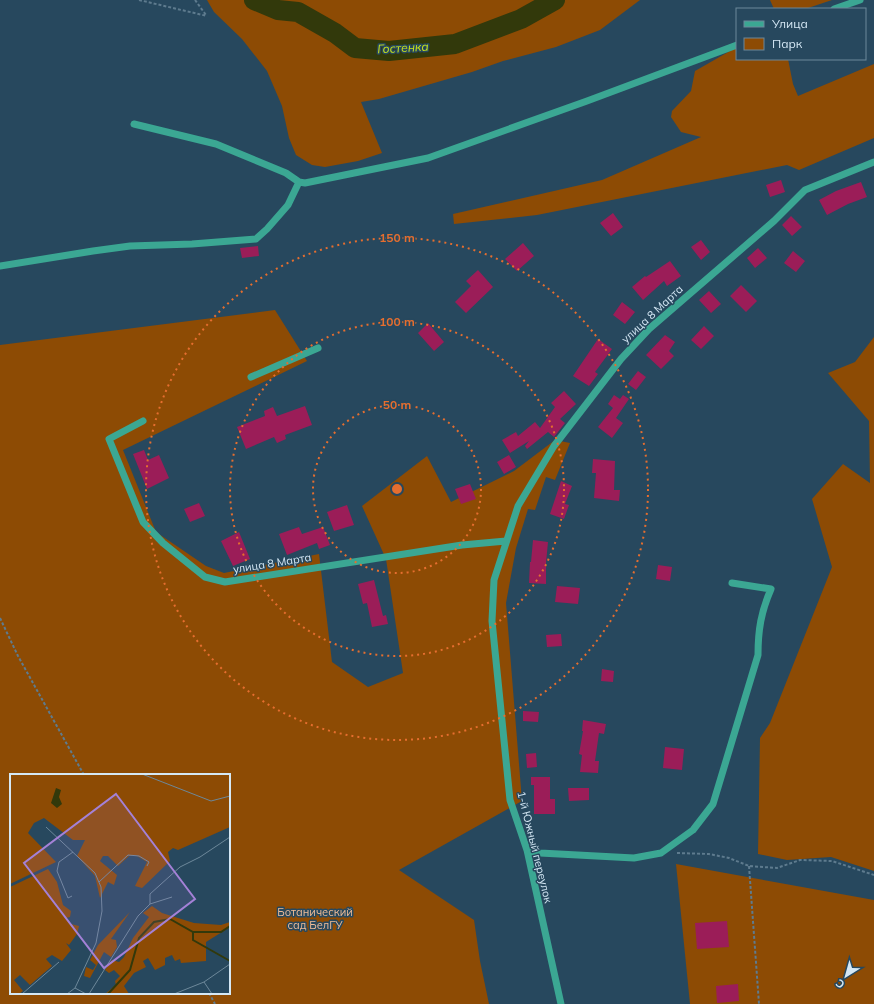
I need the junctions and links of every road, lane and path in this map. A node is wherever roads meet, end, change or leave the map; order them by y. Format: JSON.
{"nodes":[{"id":1,"x":138,"y":0,"type":"edge"},
{"id":2,"x":195,"y":0,"type":"edge"},
{"id":3,"x":860,"y":0,"type":"edge"},
{"id":4,"x":837,"y":8,"type":"edge"},
{"id":5,"x":736,"y":44,"type":"edge"},
{"id":6,"x":134,"y":124,"type":"dead end"},
{"id":7,"x":874,"y":162,"type":"edge"},
{"id":8,"x":299,"y":182,"type":"junction"},
{"id":9,"x":0,"y":266,"type":"edge"},
{"id":10,"x":318,"y":348,"type":"dead end"},
{"id":11,"x":251,"y":378,"type":"dead end"},
{"id":12,"x":143,"y":421,"type":"dead end"},
{"id":13,"x":506,"y":541,"type":"junction"},
{"id":14,"x":732,"y":583,"type":"dead end"},
{"id":15,"x":0,"y":618,"type":"edge"},
{"id":16,"x":492,"y":621,"type":"joint"},
{"id":17,"x":83,"y":774,"type":"edge"},
{"id":18,"x":527,"y":850,"type":"junction"},
{"id":19,"x":661,"y":853,"type":"junction"},
{"id":20,"x":749,"y":866,"type":"junction"},
{"id":21,"x":874,"y":875,"type":"edge"},
{"id":22,"x":210,"y":994,"type":"edge"},
{"id":23,"x":215,"y":1004,"type":"edge"},
{"id":24,"x":561,"y":1004,"type":"edge"},
{"id":25,"x":759,"y":1004,"type":"edge"}],
"edges":[{"from":1,"to":2,"type":"path"},
{"from":3,"to":4,"type":"street"},
{"from":5,"to":8,"type":"street"},
{"from":6,"to":8,"type":"street"},
{"from":7,"to":13,"type":"street","name":"улица 8 Марта"},
{"from":8,"to":9,"type":"street"},
{"from":10,"to":11,"type":"street"},
{"from":12,"to":13,"type":"street","name":"улица 8 Марта"},
{"from":13,"to":16,"type":"street","name":"улица 8 Марта"},
{"from":14,"to":19,"type":"street"},
{"from":15,"to":17,"type":"path"},
{"from":16,"to":18,"type":"street","name":"1-й Южный переулок"},
{"from":18,"to":19,"type":"street"},
{"from":18,"to":24,"type":"street","name":"1-й Южный переулок"},
{"from":19,"to":20,"type":"path"},
{"from":20,"to":21,"type":"path"},
{"from":20,"to":25,"type":"path"},
{"from":22,"to":23,"type":"path"}]}
